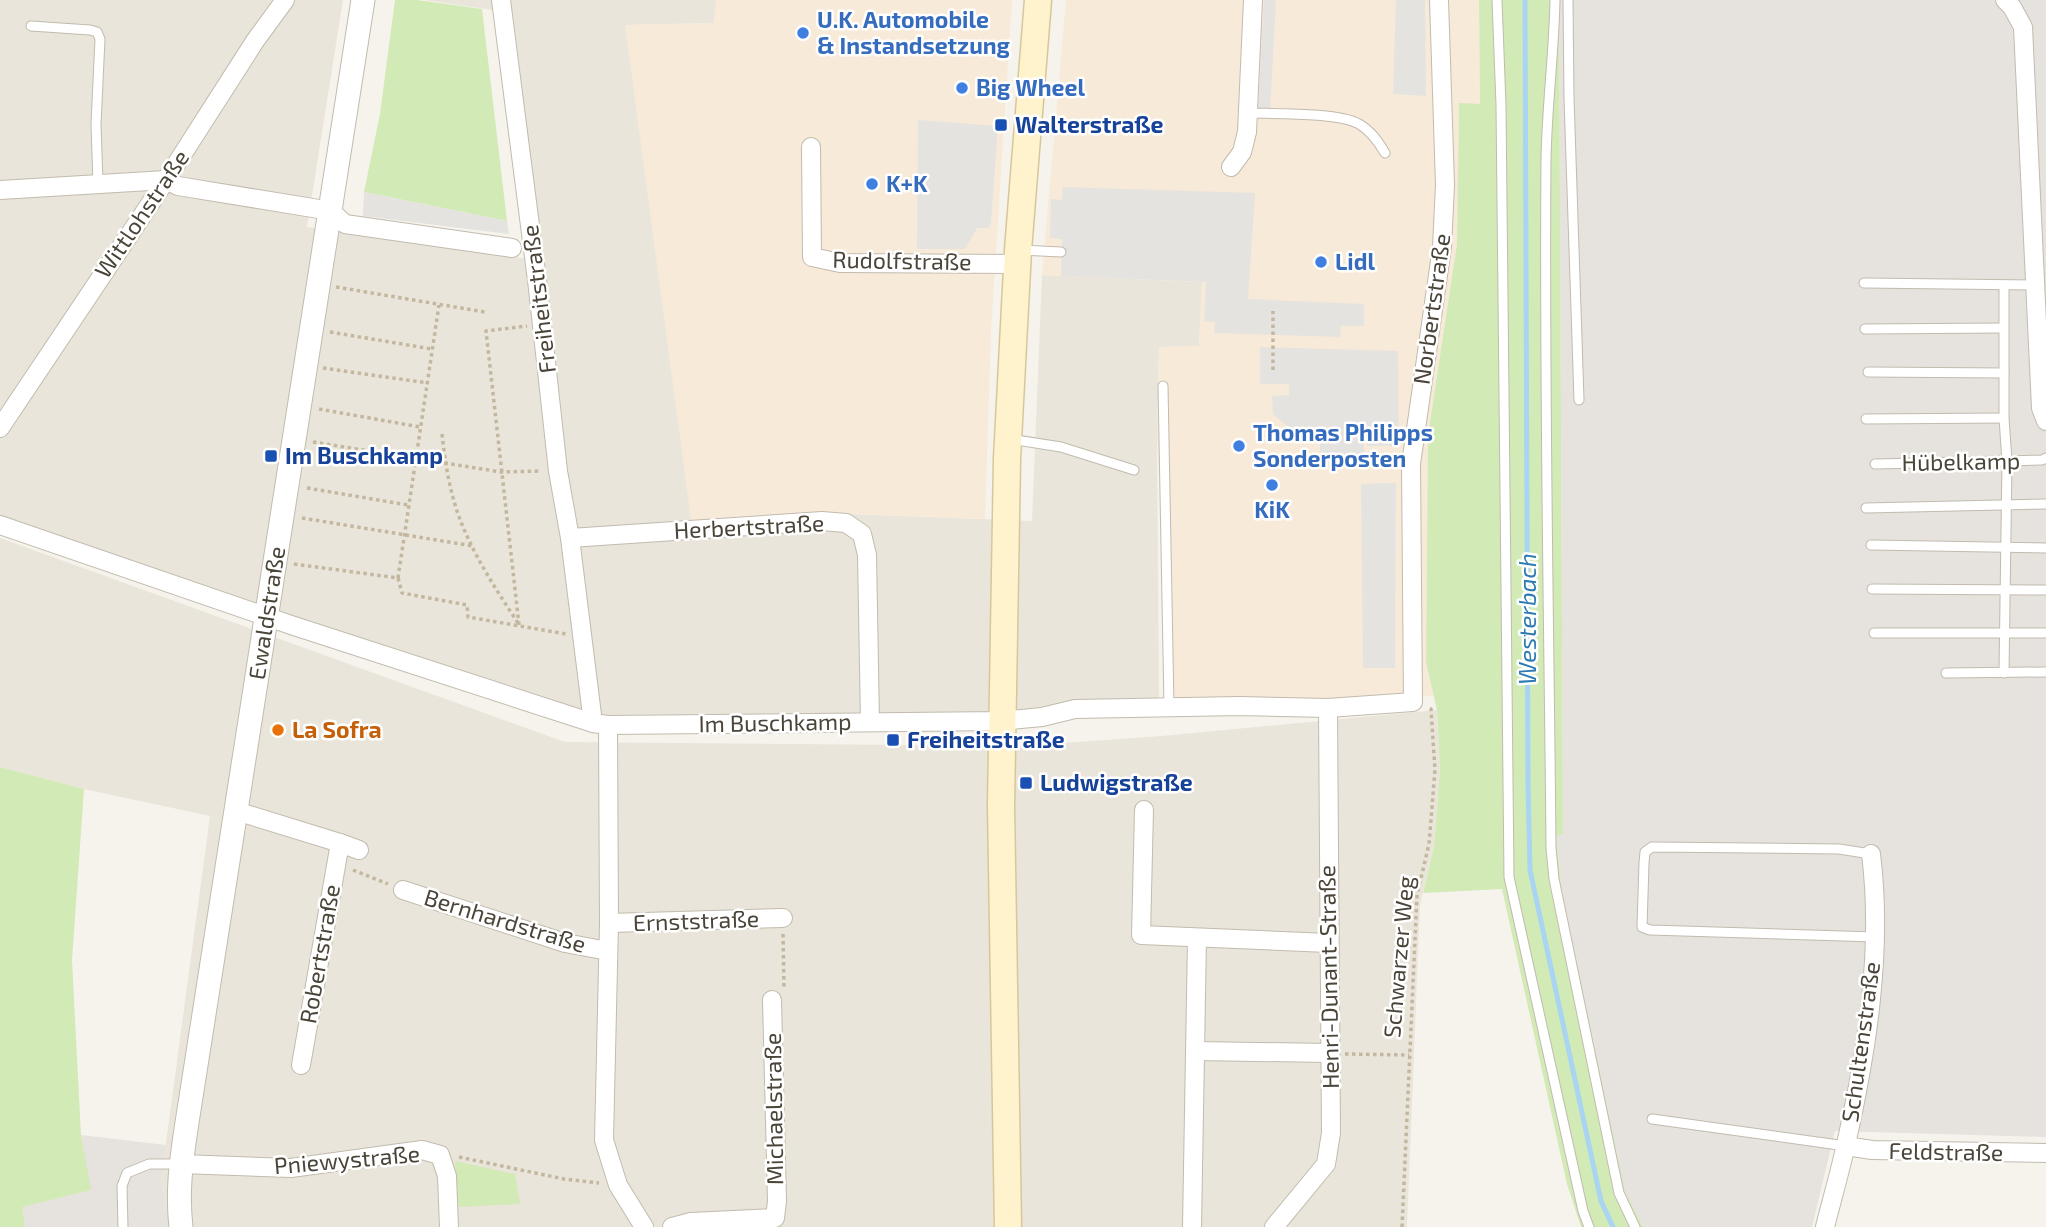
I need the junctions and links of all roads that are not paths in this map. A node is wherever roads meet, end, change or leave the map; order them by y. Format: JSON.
{"nodes":[{"id":1,"x":285,"y":0,"type":"edge"},
{"id":2,"x":363,"y":0,"type":"edge"},
{"id":3,"x":501,"y":0,"type":"edge"},
{"id":4,"x":1038,"y":0,"type":"edge"},
{"id":5,"x":1253,"y":0,"type":"edge"},
{"id":6,"x":1439,"y":0,"type":"edge"},
{"id":7,"x":1497,"y":0,"type":"edge"},
{"id":8,"x":1555,"y":0,"type":"edge"},
{"id":9,"x":1567,"y":0,"type":"edge"},
{"id":10,"x":2005,"y":0,"type":"edge"},
{"id":11,"x":31,"y":26,"type":"dead end"},
{"id":12,"x":1248,"y":113,"type":"junction"},
{"id":13,"x":811,"y":147,"type":"dead end"},
{"id":14,"x":1385,"y":153,"type":"dead end"},
{"id":15,"x":1231,"y":167,"type":"dead end"},
{"id":16,"x":166,"y":180,"type":"junction"},
{"id":17,"x":98,"y":184,"type":"junction"},
{"id":18,"x":0,"y":190,"type":"edge"},
{"id":19,"x":331,"y":211,"type":"junction"},
{"id":20,"x":512,"y":248,"type":"dead end"},
{"id":21,"x":1062,"y":252,"type":"dead end"},
{"id":22,"x":1018,"y":257,"type":"junction"},
{"id":23,"x":1864,"y":283,"type":"dead end"},
{"id":24,"x":2004,"y":285,"type":"junction"},
{"id":25,"x":2035,"y":285,"type":"junction"},
{"id":26,"x":2003,"y":328,"type":"junction"},
{"id":27,"x":1865,"y":329,"type":"dead end"},
{"id":28,"x":1868,"y":372,"type":"dead end"},
{"id":29,"x":2004,"y":373,"type":"junction"},
{"id":30,"x":1163,"y":386,"type":"dead end"},
{"id":31,"x":1580,"y":400,"type":"dead end"},
{"id":32,"x":2004,"y":418,"type":"junction"},
{"id":33,"x":1867,"y":419,"type":"dead end"},
{"id":34,"x":2046,"y":421,"type":"edge"},
{"id":35,"x":0,"y":428,"type":"edge"},
{"id":36,"x":1008,"y":439,"type":"junction"},
{"id":37,"x":2046,"y":458,"type":"edge"},
{"id":38,"x":2007,"y":461,"type":"junction"},
{"id":39,"x":1875,"y":464,"type":"dead end"},
{"id":40,"x":1133,"y":470,"type":"dead end"},
{"id":41,"x":2046,"y":504,"type":"edge"},
{"id":42,"x":2006,"y":505,"type":"junction"},
{"id":43,"x":1866,"y":508,"type":"dead end"},
{"id":44,"x":0,"y":525,"type":"edge"},
{"id":45,"x":570,"y":538,"type":"junction"},
{"id":46,"x":1871,"y":545,"type":"dead end"},
{"id":47,"x":2006,"y":548,"type":"junction"},
{"id":48,"x":2046,"y":548,"type":"edge"},
{"id":49,"x":1872,"y":589,"type":"dead end"},
{"id":50,"x":2005,"y":590,"type":"junction"},
{"id":51,"x":2046,"y":590,"type":"edge"},
{"id":52,"x":267,"y":617,"type":"junction"},
{"id":53,"x":1874,"y":633,"type":"dead end"},
{"id":54,"x":2005,"y":633,"type":"junction"},
{"id":55,"x":2046,"y":633,"type":"edge"},
{"id":56,"x":2046,"y":672,"type":"edge"},
{"id":57,"x":1946,"y":673,"type":"dead end"},
{"id":58,"x":2004,"y":673,"type":"junction"},
{"id":59,"x":1413,"y":702,"type":"joint"},
{"id":60,"x":1170,"y":707,"type":"junction"},
{"id":61,"x":1328,"y":708,"type":"junction"},
{"id":62,"x":1001,"y":721,"type":"junction"},
{"id":63,"x":870,"y":722,"type":"junction"},
{"id":64,"x":600,"y":724,"type":"junction"},
{"id":65,"x":1144,"y":810,"type":"dead end"},
{"id":66,"x":236,"y":811,"type":"junction"},
{"id":67,"x":340,"y":844,"type":"junction"},
{"id":68,"x":359,"y":850,"type":"dead end"},
{"id":69,"x":1871,"y":854,"type":"joint"},
{"id":70,"x":403,"y":890,"type":"road end"},
{"id":71,"x":783,"y":918,"type":"road end"},
{"id":72,"x":609,"y":923,"type":"junction"},
{"id":73,"x":1875,"y":937,"type":"junction"},
{"id":74,"x":1197,"y":938,"type":"junction"},
{"id":75,"x":1328,"y":943,"type":"junction"},
{"id":76,"x":608,"y":951,"type":"junction"},
{"id":77,"x":772,"y":1000,"type":"road end"},
{"id":78,"x":1195,"y":1051,"type":"junction"},
{"id":79,"x":1329,"y":1054,"type":"junction"},
{"id":80,"x":301,"y":1065,"type":"dead end"},
{"id":81,"x":1652,"y":1119,"type":"dead end"},
{"id":82,"x":1846,"y":1146,"type":"junction"},
{"id":83,"x":2046,"y":1153,"type":"edge"},
{"id":84,"x":181,"y":1164,"type":"junction"},
{"id":85,"x":779,"y":1223,"type":"edge"},
{"id":86,"x":123,"y":1227,"type":"edge"},
{"id":87,"x":181,"y":1227,"type":"edge"},
{"id":88,"x":449,"y":1227,"type":"edge"},
{"id":89,"x":644,"y":1227,"type":"edge"},
{"id":90,"x":673,"y":1227,"type":"edge"},
{"id":91,"x":1008,"y":1227,"type":"edge"},
{"id":92,"x":1192,"y":1227,"type":"edge"},
{"id":93,"x":1273,"y":1227,"type":"edge"},
{"id":94,"x":1590,"y":1227,"type":"edge"},
{"id":95,"x":1635,"y":1227,"type":"edge"},
{"id":96,"x":1825,"y":1227,"type":"edge"}],
"edges":[{"from":1,"to":16,"type":"street","name":"Wittlohstraße"},
{"from":2,"to":19,"type":"street","name":"Ewaldstraße"},
{"from":3,"to":45,"type":"street","name":"Freiheitstraße"},
{"from":4,"to":22,"type":"main road"},
{"from":5,"to":12,"type":"street"},
{"from":6,"to":59,"type":"street","name":"Norbertstraße"},
{"from":7,"to":94,"type":"lane"},
{"from":8,"to":95,"type":"lane"},
{"from":9,"to":31,"type":"lane"},
{"from":10,"to":25,"type":"street"},
{"from":11,"to":17,"type":"lane"},
{"from":12,"to":14,"type":"lane"},
{"from":12,"to":15,"type":"street"},
{"from":13,"to":22,"type":"street","name":"Rudolfstraße"},
{"from":16,"to":17,"type":"street"},
{"from":16,"to":19,"type":"street"},
{"from":16,"to":35,"type":"street","name":"Wittlohstraße"},
{"from":17,"to":18,"type":"street"},
{"from":19,"to":20,"type":"street"},
{"from":19,"to":52,"type":"street","name":"Ewaldstraße"},
{"from":21,"to":22,"type":"lane"},
{"from":22,"to":36,"type":"main road"},
{"from":23,"to":24,"type":"lane"},
{"from":24,"to":25,"type":"lane"},
{"from":24,"to":26,"type":"lane"},
{"from":25,"to":34,"type":"street"},
{"from":26,"to":27,"type":"lane"},
{"from":26,"to":29,"type":"lane"},
{"from":28,"to":29,"type":"lane"},
{"from":29,"to":32,"type":"lane"},
{"from":30,"to":60,"type":"lane"},
{"from":32,"to":33,"type":"lane"},
{"from":32,"to":38,"type":"lane"},
{"from":36,"to":40,"type":"lane"},
{"from":36,"to":62,"type":"main road"},
{"from":37,"to":38,"type":"lane","name":"Hübelkamp"},
{"from":38,"to":39,"type":"lane","name":"Hübelkamp"},
{"from":38,"to":42,"type":"lane"},
{"from":41,"to":42,"type":"lane"},
{"from":42,"to":43,"type":"lane"},
{"from":42,"to":47,"type":"lane"},
{"from":44,"to":52,"type":"street","name":"Im Buschkamp"},
{"from":45,"to":63,"type":"street","name":"Herbertstraße"},
{"from":45,"to":64,"type":"street","name":"Freiheitstraße"},
{"from":46,"to":47,"type":"lane"},
{"from":47,"to":48,"type":"lane"},
{"from":47,"to":50,"type":"lane"},
{"from":49,"to":50,"type":"lane"},
{"from":50,"to":51,"type":"lane"},
{"from":50,"to":54,"type":"lane"},
{"from":52,"to":64,"type":"street","name":"Im Buschkamp"},
{"from":52,"to":66,"type":"street","name":"Ewaldstraße"},
{"from":53,"to":54,"type":"lane"},
{"from":54,"to":55,"type":"lane"},
{"from":54,"to":58,"type":"lane"},
{"from":56,"to":58,"type":"lane"},
{"from":57,"to":58,"type":"lane"},
{"from":59,"to":61,"type":"street","name":"Im Buschkamp"},
{"from":60,"to":61,"type":"street","name":"Im Buschkamp"},
{"from":60,"to":62,"type":"street","name":"Im Buschkamp"},
{"from":61,"to":75,"type":"street","name":"Henri-Dunant-Straße"},
{"from":62,"to":63,"type":"street","name":"Im Buschkamp"},
{"from":62,"to":91,"type":"main road"},
{"from":63,"to":64,"type":"street","name":"Im Buschkamp"},
{"from":64,"to":72,"type":"street","name":"Freiheitstraße"},
{"from":65,"to":74,"type":"street"},
{"from":66,"to":67,"type":"street"},
{"from":66,"to":84,"type":"street","name":"Ewaldstraße"},
{"from":67,"to":68,"type":"street"},
{"from":67,"to":80,"type":"street","name":"Robertstraße"},
{"from":69,"to":73,"type":"street","name":"Schultenstraße"},
{"from":69,"to":73,"type":"lane"},
{"from":70,"to":76,"type":"street","name":"Bernhardstraße"},
{"from":71,"to":72,"type":"street","name":"Ernststraße"},
{"from":72,"to":76,"type":"street","name":"Freiheitstraße"},
{"from":73,"to":82,"type":"street","name":"Schultenstraße"},
{"from":74,"to":75,"type":"street"},
{"from":74,"to":78,"type":"street"},
{"from":75,"to":79,"type":"street","name":"Henri-Dunant-Straße"},
{"from":76,"to":89,"type":"street","name":"Freiheitstraße"},
{"from":77,"to":85,"type":"street","name":"Michaelstraße"},
{"from":78,"to":79,"type":"street"},
{"from":78,"to":92,"type":"street"},
{"from":79,"to":93,"type":"street","name":"Henri-Dunant-Straße"},
{"from":81,"to":82,"type":"lane"},
{"from":82,"to":83,"type":"street","name":"Feldstraße"},
{"from":82,"to":96,"type":"street","name":"Schultenstraße"},
{"from":84,"to":86,"type":"lane"},
{"from":84,"to":87,"type":"street","name":"Ewaldstraße"},
{"from":84,"to":88,"type":"street","name":"Pniewystraße"},
{"from":85,"to":90,"type":"street","name":"Michaelstraße"}]}
